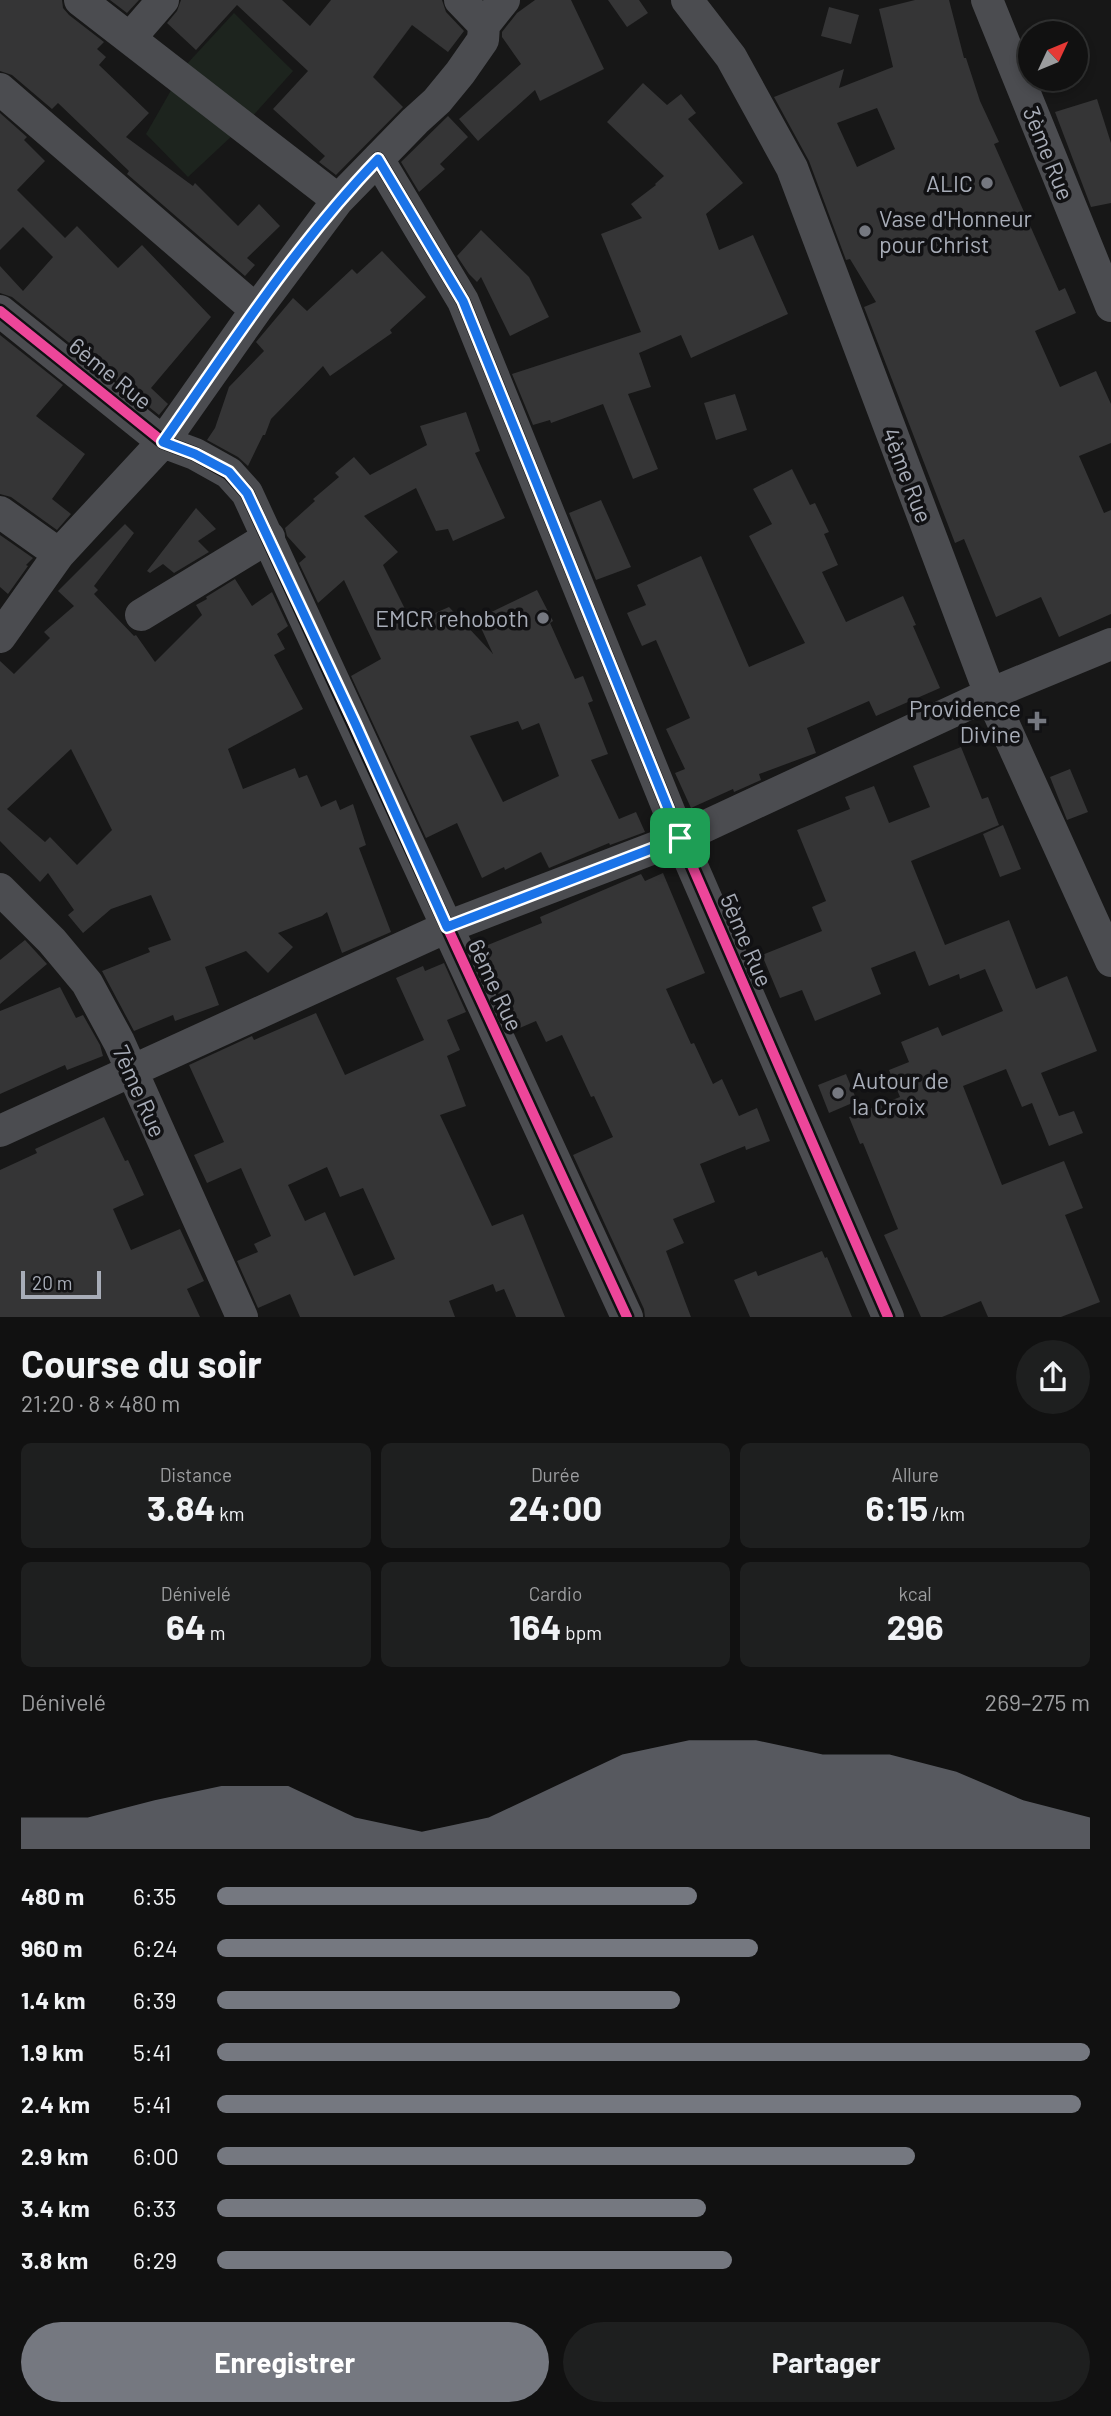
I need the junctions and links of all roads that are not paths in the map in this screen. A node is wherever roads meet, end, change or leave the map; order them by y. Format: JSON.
{"nodes":[{"id":1,"x":80,"y":0,"type":"edge"},
{"id":2,"x":163,"y":0,"type":"edge"},
{"id":3,"x":460,"y":0,"type":"edge"},
{"id":4,"x":504,"y":0,"type":"edge"},
{"id":5,"x":687,"y":0,"type":"edge"},
{"id":6,"x":987,"y":0,"type":"edge"},
{"id":7,"x":484,"y":25,"type":"junction"},
{"id":8,"x":131,"y":37,"type":"junction"},
{"id":9,"x":0,"y":89,"type":"edge"},
{"id":10,"x":378,"y":159,"type":"junction"},
{"id":11,"x":338,"y":200,"type":"junction"},
{"id":12,"x":1111,"y":306,"type":"edge"},
{"id":13,"x":256,"y":310,"type":"junction"},
{"id":14,"x":0,"y":311,"type":"edge"},
{"id":15,"x":163,"y":442,"type":"junction"},
{"id":16,"x":0,"y":512,"type":"edge"},
{"id":17,"x":269,"y":537,"type":"junction"},
{"id":18,"x":59,"y":554,"type":"junction"},
{"id":19,"x":141,"y":615,"type":"dead end"},
{"id":20,"x":0,"y":637,"type":"edge"},
{"id":21,"x":1111,"y":644,"type":"edge"},
{"id":22,"x":990,"y":694,"type":"junction"},
{"id":23,"x":680,"y":838,"type":"junction"},
{"id":24,"x":0,"y":889,"type":"edge"},
{"id":25,"x":447,"y":927,"type":"junction"},
{"id":26,"x":1111,"y":961,"type":"edge"},
{"id":27,"x":131,"y":1073,"type":"junction"},
{"id":28,"x":0,"y":1132,"type":"edge"},
{"id":29,"x":242,"y":1317,"type":"edge"},
{"id":30,"x":627,"y":1317,"type":"edge"},
{"id":31,"x":888,"y":1317,"type":"edge"}],
"edges":[{"from":1,"to":8,"type":"street"},
{"from":2,"to":8,"type":"street"},
{"from":3,"to":7,"type":"street"},
{"from":4,"to":7,"type":"street"},
{"from":5,"to":22,"type":"street","name":"4ème Rue"},
{"from":6,"to":12,"type":"street","name":"3ème Rue"},
{"from":7,"to":10,"type":"street"},
{"from":8,"to":11,"type":"street"},
{"from":9,"to":13,"type":"street"},
{"from":10,"to":11,"type":"street"},
{"from":10,"to":23,"type":"street","name":"5ème Rue"},
{"from":11,"to":13,"type":"street"},
{"from":13,"to":15,"type":"street"},
{"from":14,"to":15,"type":"street","name":"6ème Rue"},
{"from":15,"to":17,"type":"street","name":"6ème Rue"},
{"from":15,"to":18,"type":"street"},
{"from":16,"to":18,"type":"street"},
{"from":17,"to":19,"type":"street"},
{"from":17,"to":25,"type":"street","name":"6ème Rue"},
{"from":18,"to":20,"type":"street"},
{"from":21,"to":22,"type":"street"},
{"from":22,"to":23,"type":"street"},
{"from":22,"to":26,"type":"street","name":"4ème Rue"},
{"from":23,"to":25,"type":"street"},
{"from":23,"to":31,"type":"street","name":"5ème Rue"},
{"from":24,"to":27,"type":"street","name":"7ème Rue"},
{"from":25,"to":27,"type":"street"},
{"from":25,"to":30,"type":"street","name":"6ème Rue"},
{"from":27,"to":28,"type":"street"},
{"from":27,"to":29,"type":"street","name":"7ème Rue"}]}
